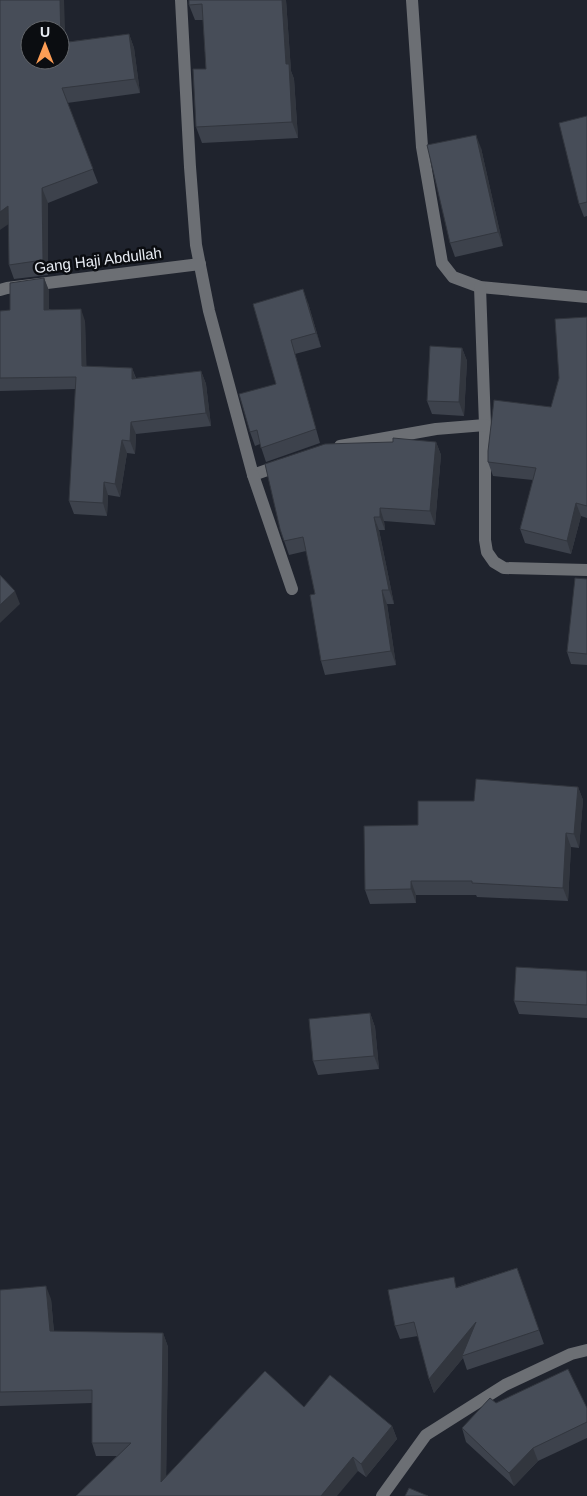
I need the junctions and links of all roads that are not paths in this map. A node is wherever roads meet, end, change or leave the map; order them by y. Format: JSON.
{"nodes":[{"id":1,"x":182,"y":0,"type":"edge"},
{"id":2,"x":412,"y":0,"type":"edge"},
{"id":3,"x":200,"y":264,"type":"junction"},
{"id":4,"x":480,"y":287,"type":"junction"},
{"id":5,"x":0,"y":290,"type":"edge"},
{"id":6,"x":587,"y":296,"type":"edge"},
{"id":7,"x":484,"y":425,"type":"junction"},
{"id":8,"x":332,"y":448,"type":"edge"},
{"id":9,"x":290,"y":462,"type":"edge"},
{"id":10,"x":253,"y":476,"type":"junction"},
{"id":11,"x":587,"y":570,"type":"edge"},
{"id":12,"x":292,"y":589,"type":"dead end"},
{"id":13,"x":587,"y":1350,"type":"edge"},
{"id":14,"x":382,"y":1496,"type":"edge"}],
"edges":[{"from":1,"to":3,"type":"street"},
{"from":2,"to":4,"type":"street"},
{"from":3,"to":5,"type":"street","name":"Gang Haji Abdullah"},
{"from":3,"to":10,"type":"street"},
{"from":4,"to":6,"type":"street"},
{"from":4,"to":7,"type":"street"},
{"from":7,"to":8,"type":"street"},
{"from":7,"to":11,"type":"street"},
{"from":9,"to":10,"type":"street"},
{"from":10,"to":12,"type":"street"},
{"from":13,"to":14,"type":"street"}]}
